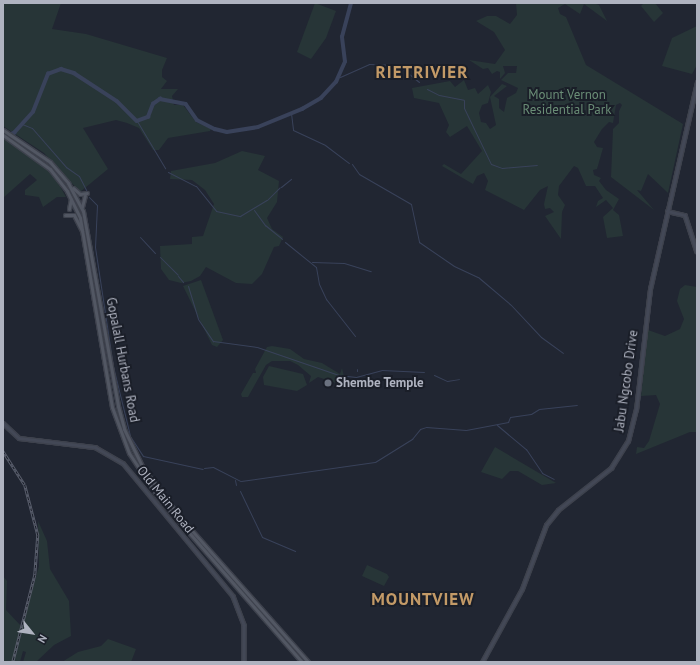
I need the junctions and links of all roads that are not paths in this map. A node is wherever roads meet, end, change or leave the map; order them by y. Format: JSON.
{"nodes":[{"id":1,"x":697,"y":82,"type":"edge"},
{"id":2,"x":3,"y":130,"type":"edge"},
{"id":3,"x":3,"y":135,"type":"edge"},
{"id":4,"x":68,"y":183,"type":"junction"},
{"id":5,"x":70,"y":197,"type":"junction"},
{"id":6,"x":69,"y":209,"type":"dead end"},
{"id":7,"x":667,"y":212,"type":"junction"},
{"id":8,"x":83,"y":213,"type":"junction"},
{"id":9,"x":65,"y":216,"type":"dead end"},
{"id":10,"x":85,"y":240,"type":"junction"},
{"id":11,"x":697,"y":251,"type":"edge"},
{"id":12,"x":3,"y":423,"type":"edge"},
{"id":13,"x":244,"y":662,"type":"edge"},
{"id":14,"x":302,"y":662,"type":"edge"},
{"id":15,"x":308,"y":662,"type":"edge"},
{"id":16,"x":482,"y":662,"type":"edge"}],
"edges":[{"from":1,"to":7,"type":"main road","name":"Jabu Ngcobo Drive"},
{"from":2,"to":4,"type":"main road","name":"Gopalall Hurbans Road"},
{"from":3,"to":5,"type":"main road","name":"Gopalall Hurbans Road"},
{"from":4,"to":8,"type":"main road","name":"Gopalall Hurbans Road"},
{"from":4,"to":8,"type":"main road"},
{"from":5,"to":6,"type":"main road"},
{"from":5,"to":10,"type":"main road","name":"Gopalall Hurbans Road"},
{"from":7,"to":11,"type":"main road"},
{"from":7,"to":16,"type":"main road","name":"Jabu Ngcobo Drive"},
{"from":8,"to":15,"type":"main road","name":"Gopalall Hurbans Road"},
{"from":9,"to":10,"type":"main road"},
{"from":10,"to":14,"type":"main road","name":"Gopalall Hurbans Road"},
{"from":12,"to":13,"type":"main road","name":"Old Main Road"}]}
